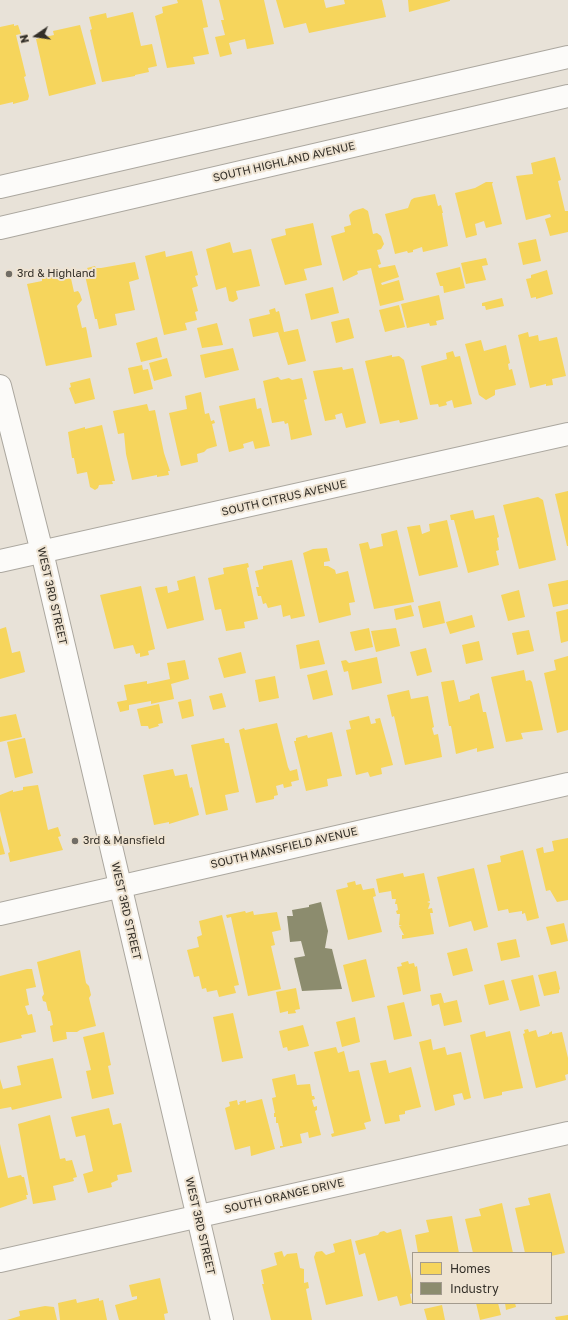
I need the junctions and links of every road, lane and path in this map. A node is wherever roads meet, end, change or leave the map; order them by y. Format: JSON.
{"nodes":[{"id":1,"x":568,"y":57,"type":"edge"},
{"id":2,"x":568,"y":96,"type":"edge"},
{"id":3,"x":0,"y":187,"type":"edge"},
{"id":4,"x":0,"y":228,"type":"edge"},
{"id":5,"x":0,"y":386,"type":"edge"},
{"id":6,"x":568,"y":434,"type":"edge"},
{"id":7,"x":42,"y":552,"type":"junction"},
{"id":8,"x":0,"y":561,"type":"edge"},
{"id":9,"x":568,"y":784,"type":"edge"},
{"id":10,"x":120,"y":885,"type":"junction"},
{"id":11,"x":0,"y":914,"type":"edge"},
{"id":12,"x":568,"y":1133,"type":"edge"},
{"id":13,"x":197,"y":1215,"type":"junction"},
{"id":14,"x":0,"y":1261,"type":"edge"},
{"id":15,"x":222,"y":1320,"type":"edge"}],
"edges":[{"from":1,"to":3,"type":"main road"},
{"from":2,"to":4,"type":"main road","name":"SOUTH HIGHLAND AVENUE"},
{"from":5,"to":7,"type":"main road","name":"WEST 3RD STREET"},
{"from":6,"to":7,"type":"main road","name":"SOUTH CITRUS AVENUE"},
{"from":7,"to":8,"type":"main road","name":"SOUTH CITRUS AVENUE"},
{"from":7,"to":10,"type":"main road","name":"WEST 3RD STREET"},
{"from":9,"to":10,"type":"main road","name":"SOUTH MANSFIELD AVENUE"},
{"from":10,"to":11,"type":"main road","name":"SOUTH MANSFIELD AVENUE"},
{"from":10,"to":13,"type":"main road","name":"WEST 3RD STREET"},
{"from":12,"to":13,"type":"main road","name":"SOUTH ORANGE DRIVE"},
{"from":13,"to":14,"type":"main road","name":"SOUTH ORANGE DRIVE"},
{"from":13,"to":15,"type":"main road","name":"WEST 3RD STREET"}]}
